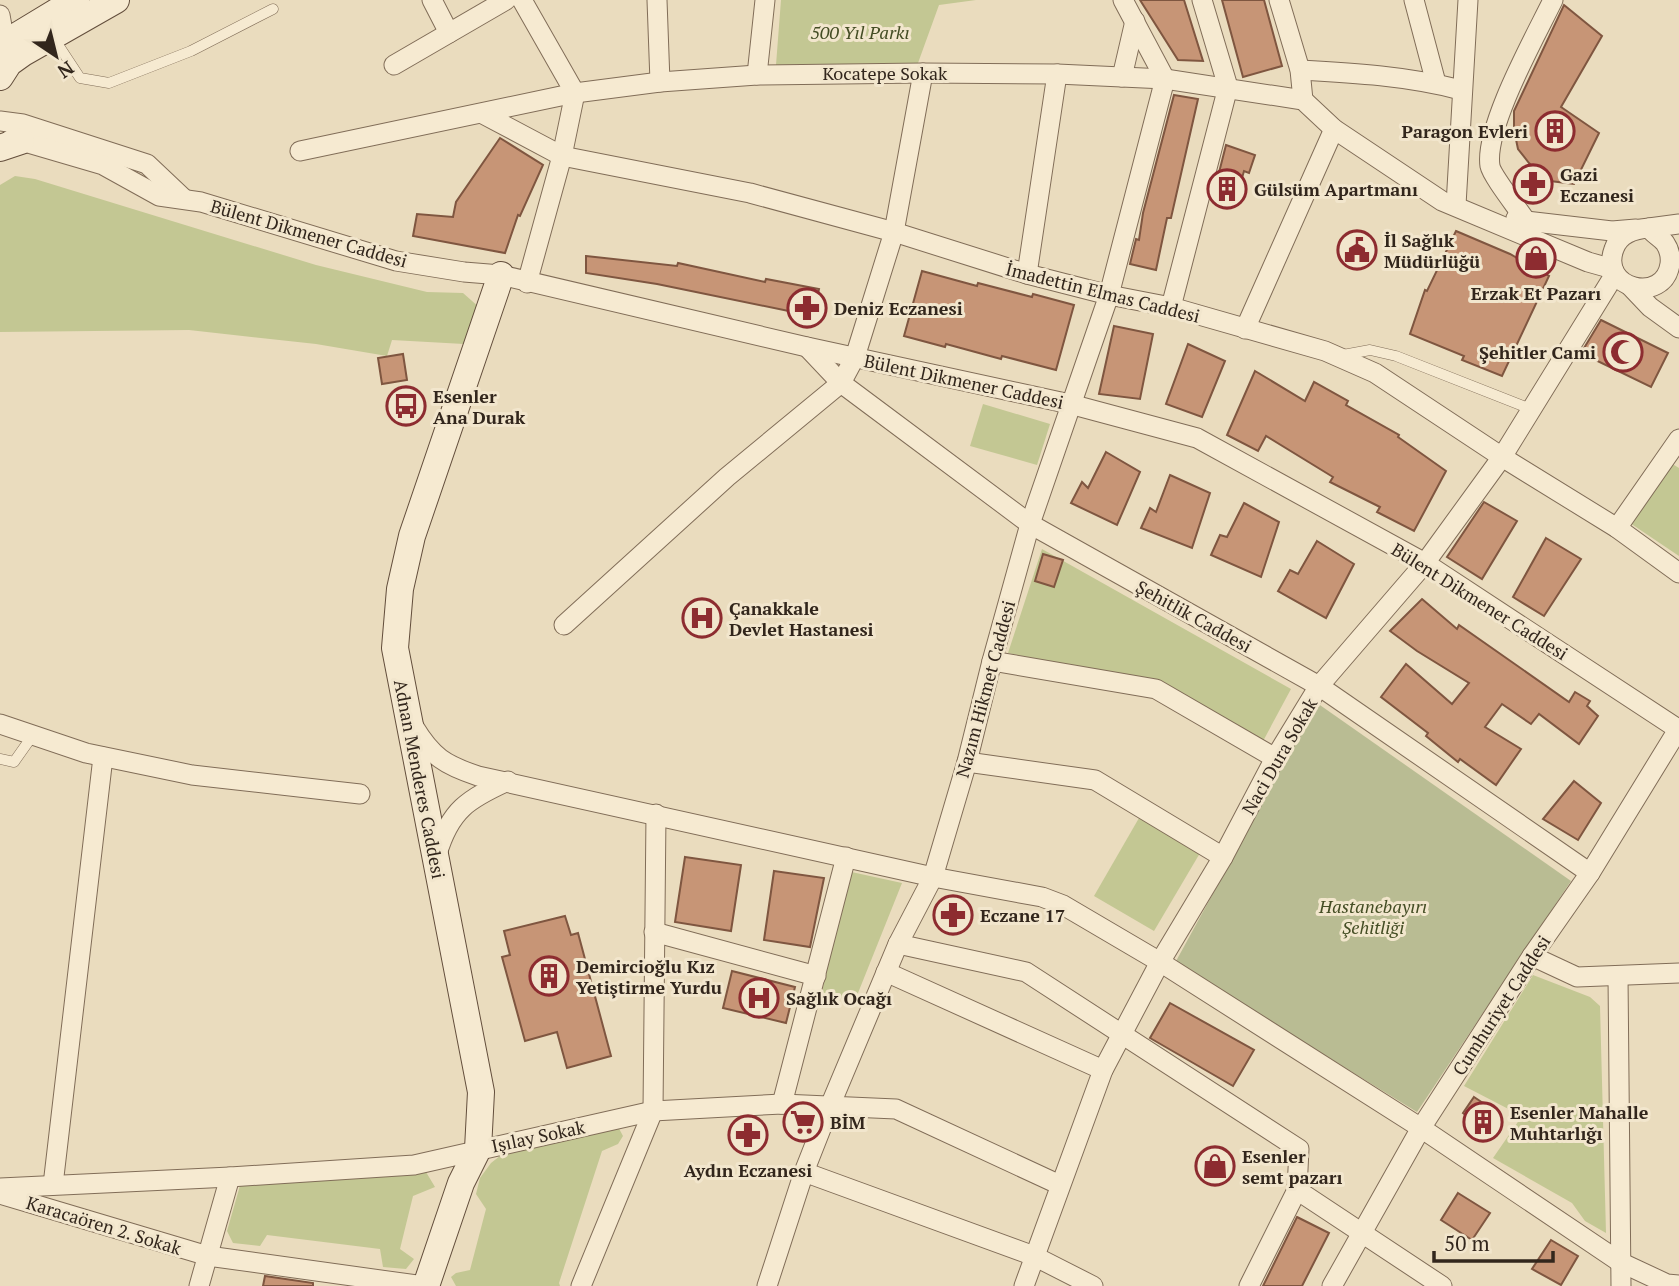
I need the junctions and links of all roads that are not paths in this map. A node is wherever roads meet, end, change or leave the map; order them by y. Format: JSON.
{"nodes":[{"id":1,"x":76,"y":0,"type":"edge"},
{"id":2,"x":116,"y":0,"type":"edge"},
{"id":3,"x":432,"y":0,"type":"edge"},
{"id":4,"x":506,"y":0,"type":"edge"},
{"id":5,"x":522,"y":0,"type":"edge"},
{"id":6,"x":657,"y":0,"type":"edge"},
{"id":7,"x":765,"y":0,"type":"edge"},
{"id":8,"x":1123,"y":0,"type":"edge"},
{"id":9,"x":1202,"y":0,"type":"edge"},
{"id":10,"x":1279,"y":0,"type":"edge"},
{"id":11,"x":1414,"y":0,"type":"edge"},
{"id":12,"x":1468,"y":0,"type":"edge"},
{"id":13,"x":1553,"y":0,"type":"edge"},
{"id":14,"x":273,"y":9,"type":"dead end"},
{"id":15,"x":0,"y":15,"type":"edge"},
{"id":16,"x":1135,"y":21,"type":"junction"},
{"id":17,"x":449,"y":33,"type":"junction"},
{"id":18,"x":52,"y":36,"type":"junction"},
{"id":19,"x":3,"y":57,"type":"edge"},
{"id":20,"x":394,"y":65,"type":"dead end"},
{"id":21,"x":1300,"y":70,"type":"junction"},
{"id":22,"x":923,"y":73,"type":"junction"},
{"id":23,"x":1057,"y":74,"type":"junction"},
{"id":24,"x":757,"y":75,"type":"junction"},
{"id":25,"x":1122,"y":77,"type":"junction"},
{"id":26,"x":1166,"y":79,"type":"junction"},
{"id":27,"x":660,"y":82,"type":"junction"},
{"id":28,"x":1436,"y":83,"type":"junction"},
{"id":29,"x":1227,"y":87,"type":"junction"},
{"id":30,"x":1461,"y":90,"type":"junction"},
{"id":31,"x":575,"y":93,"type":"junction"},
{"id":32,"x":1303,"y":100,"type":"junction"},
{"id":33,"x":482,"y":114,"type":"junction"},
{"id":34,"x":0,"y":121,"type":"edge"},
{"id":35,"x":1334,"y":129,"type":"junction"},
{"id":36,"x":7,"y":143,"type":"edge"},
{"id":37,"x":300,"y":151,"type":"dead end"},
{"id":38,"x":562,"y":156,"type":"junction"},
{"id":39,"x":1453,"y":195,"type":"junction"},
{"id":40,"x":183,"y":198,"type":"junction"},
{"id":41,"x":1526,"y":221,"type":"junction"},
{"id":42,"x":1679,"y":225,"type":"edge"},
{"id":43,"x":1642,"y":229,"type":"junction"},
{"id":44,"x":894,"y":232,"type":"junction"},
{"id":45,"x":1614,"y":271,"type":"junction"},
{"id":46,"x":1674,"y":272,"type":"edge"},
{"id":47,"x":1027,"y":274,"type":"junction"},
{"id":48,"x":501,"y":275,"type":"junction"},
{"id":49,"x":527,"y":283,"type":"junction"},
{"id":50,"x":1631,"y":287,"type":"junction"},
{"id":51,"x":1109,"y":295,"type":"junction"},
{"id":52,"x":1171,"y":307,"type":"junction"},
{"id":53,"x":1679,"y":328,"type":"edge"},
{"id":54,"x":1245,"y":329,"type":"junction"},
{"id":55,"x":807,"y":347,"type":"junction"},
{"id":56,"x":1338,"y":356,"type":"junction"},
{"id":57,"x":855,"y":357,"type":"junction"},
{"id":58,"x":841,"y":383,"type":"junction"},
{"id":59,"x":1070,"y":404,"type":"junction"},
{"id":60,"x":1531,"y":409,"type":"junction"},
{"id":61,"x":1676,"y":451,"type":"edge"},
{"id":62,"x":1502,"y":457,"type":"junction"},
{"id":63,"x":1030,"y":524,"type":"junction"},
{"id":64,"x":1617,"y":528,"type":"junction"},
{"id":65,"x":1425,"y":563,"type":"junction"},
{"id":66,"x":1679,"y":573,"type":"edge"},
{"id":67,"x":564,"y":625,"type":"dead end"},
{"id":68,"x":992,"y":661,"type":"junction"},
{"id":69,"x":1319,"y":686,"type":"junction"},
{"id":70,"x":407,"y":715,"type":"junction"},
{"id":71,"x":0,"y":724,"type":"edge"},
{"id":72,"x":1679,"y":729,"type":"edge"},
{"id":73,"x":33,"y":735,"type":"junction"},
{"id":74,"x":103,"y":757,"type":"junction"},
{"id":75,"x":1275,"y":758,"type":"junction"},
{"id":76,"x":0,"y":759,"type":"edge"},
{"id":77,"x":967,"y":762,"type":"junction"},
{"id":78,"x":508,"y":781,"type":"junction"},
{"id":79,"x":360,"y":794,"type":"dead end"},
{"id":80,"x":656,"y":814,"type":"junction"},
{"id":81,"x":846,"y":857,"type":"junction"},
{"id":82,"x":1223,"y":857,"type":"junction"},
{"id":83,"x":435,"y":861,"type":"junction"},
{"id":84,"x":1590,"y":873,"type":"junction"},
{"id":85,"x":933,"y":877,"type":"junction"},
{"id":86,"x":654,"y":932,"type":"junction"},
{"id":87,"x":898,"y":944,"type":"junction"},
{"id":88,"x":1532,"y":956,"type":"junction"},
{"id":89,"x":1160,"y":962,"type":"junction"},
{"id":90,"x":886,"y":972,"type":"junction"},
{"id":91,"x":1679,"y":973,"type":"edge"},
{"id":92,"x":816,"y":976,"type":"junction"},
{"id":93,"x":1618,"y":976,"type":"junction"},
{"id":94,"x":1121,"y":1032,"type":"junction"},
{"id":95,"x":1103,"y":1070,"type":"junction"},
{"id":96,"x":782,"y":1104,"type":"junction"},
{"id":97,"x":830,"y":1106,"type":"junction"},
{"id":98,"x":653,"y":1111,"type":"junction"},
{"id":99,"x":1421,"y":1128,"type":"junction"},
{"id":100,"x":478,"y":1149,"type":"junction"},
{"id":101,"x":804,"y":1172,"type":"junction"},
{"id":102,"x":230,"y":1177,"type":"junction"},
{"id":103,"x":53,"y":1185,"type":"junction"},
{"id":104,"x":1060,"y":1185,"type":"junction"},
{"id":105,"x":0,"y":1188,"type":"edge"},
{"id":106,"x":1297,"y":1190,"type":"junction"},
{"id":107,"x":0,"y":1194,"type":"edge"},
{"id":108,"x":1363,"y":1232,"type":"junction"},
{"id":109,"x":208,"y":1256,"type":"junction"},
{"id":110,"x":1034,"y":1256,"type":"junction"},
{"id":111,"x":1620,"y":1262,"type":"junction"},
{"id":112,"x":1679,"y":1285,"type":"edge"},
{"id":113,"x":199,"y":1286,"type":"edge"},
{"id":114,"x":425,"y":1286,"type":"edge"},
{"id":115,"x":581,"y":1286,"type":"edge"},
{"id":116,"x":767,"y":1286,"type":"edge"},
{"id":117,"x":1024,"y":1286,"type":"edge"},
{"id":118,"x":1093,"y":1286,"type":"edge"},
{"id":119,"x":1249,"y":1286,"type":"edge"},
{"id":120,"x":1332,"y":1286,"type":"edge"},
{"id":121,"x":1442,"y":1286,"type":"edge"},
{"id":122,"x":1621,"y":1286,"type":"edge"}],
"edges":[{"from":1,"to":19,"type":"street"},
{"from":2,"to":18,"type":"street"},
{"from":3,"to":17,"type":"street"},
{"from":4,"to":17,"type":"street"},
{"from":5,"to":31,"type":"street"},
{"from":6,"to":27,"type":"street"},
{"from":7,"to":24,"type":"street"},
{"from":8,"to":16,"type":"street"},
{"from":9,"to":29,"type":"street"},
{"from":10,"to":21,"type":"street"},
{"from":11,"to":28,"type":"street"},
{"from":12,"to":30,"type":"street"},
{"from":13,"to":41,"type":"street"},
{"from":14,"to":18,"type":"lane"},
{"from":15,"to":19,"type":"street"},
{"from":16,"to":25,"type":"street"},
{"from":16,"to":26,"type":"street"},
{"from":17,"to":20,"type":"street"},
{"from":18,"to":19,"type":"street"},
{"from":21,"to":28,"type":"street"},
{"from":21,"to":32,"type":"street"},
{"from":22,"to":23,"type":"street","name":"Kocatepe Sokak"},
{"from":22,"to":24,"type":"street","name":"Kocatepe Sokak"},
{"from":22,"to":44,"type":"street"},
{"from":23,"to":25,"type":"street","name":"Kocatepe Sokak"},
{"from":23,"to":47,"type":"street"},
{"from":24,"to":27,"type":"street","name":"Kocatepe Sokak"},
{"from":25,"to":26,"type":"street","name":"Kocatepe Sokak"},
{"from":26,"to":29,"type":"street","name":"Kocatepe Sokak"},
{"from":26,"to":51,"type":"street","name":"Nazım Hikmet Caddesi"},
{"from":27,"to":31,"type":"street","name":"Kocatepe Sokak"},
{"from":28,"to":30,"type":"street"},
{"from":29,"to":32,"type":"street","name":"Kocatepe Sokak"},
{"from":29,"to":52,"type":"street"},
{"from":30,"to":39,"type":"street"},
{"from":31,"to":33,"type":"street","name":"Kocatepe Sokak"},
{"from":31,"to":38,"type":"street"},
{"from":32,"to":35,"type":"street"},
{"from":33,"to":37,"type":"street","name":"Kocatepe Sokak"},
{"from":33,"to":38,"type":"street","name":"İmadettin Elmas Caddesi"},
{"from":34,"to":40,"type":"street","name":"Bülent Dikmener Caddesi"},
{"from":35,"to":39,"type":"street"},
{"from":35,"to":54,"type":"street"},
{"from":36,"to":40,"type":"street","name":"Bülent Dikmener Caddesi"},
{"from":38,"to":44,"type":"street","name":"İmadettin Elmas Caddesi"},
{"from":38,"to":49,"type":"street"},
{"from":39,"to":41,"type":"street"},
{"from":39,"to":45,"type":"street"},
{"from":40,"to":48,"type":"street","name":"Bülent Dikmener Caddesi"},
{"from":41,"to":43,"type":"street"},
{"from":42,"to":43,"type":"street"},
{"from":43,"to":45,"type":"street"},
{"from":43,"to":46,"type":"street"},
{"from":44,"to":47,"type":"street","name":"İmadettin Elmas Caddesi"},
{"from":44,"to":57,"type":"street"},
{"from":45,"to":50,"type":"street"},
{"from":45,"to":60,"type":"street","name":"Naci Dura Sokak"},
{"from":46,"to":50,"type":"street"},
{"from":47,"to":51,"type":"street","name":"İmadettin Elmas Caddesi"},
{"from":48,"to":49,"type":"street","name":"Bülent Dikmener Caddesi"},
{"from":48,"to":70,"type":"street","name":"Adnan Menderes Caddesi"},
{"from":49,"to":55,"type":"street","name":"Bülent Dikmener Caddesi"},
{"from":50,"to":53,"type":"street"},
{"from":51,"to":52,"type":"street","name":"İmadettin Elmas Caddesi"},
{"from":51,"to":59,"type":"street","name":"Nazım Hikmet Caddesi"},
{"from":52,"to":54,"type":"street","name":"İmadettin Elmas Caddesi"},
{"from":54,"to":56,"type":"street","name":"İmadettin Elmas Caddesi"},
{"from":55,"to":57,"type":"street","name":"Bülent Dikmener Caddesi"},
{"from":55,"to":58,"type":"street","name":"Şehitlik Caddesi"},
{"from":56,"to":60,"type":"lane"},
{"from":56,"to":62,"type":"street","name":"İmadettin Elmas Caddesi"},
{"from":57,"to":58,"type":"street"},
{"from":57,"to":59,"type":"street","name":"Bülent Dikmener Caddesi"},
{"from":58,"to":63,"type":"street","name":"Şehitlik Caddesi"},
{"from":58,"to":67,"type":"street"},
{"from":59,"to":63,"type":"street","name":"Nazım Hikmet Caddesi"},
{"from":59,"to":65,"type":"street","name":"Bülent Dikmener Caddesi"},
{"from":60,"to":62,"type":"street","name":"Naci Dura Sokak"},
{"from":61,"to":64,"type":"street"},
{"from":62,"to":64,"type":"street","name":"İmadettin Elmas Caddesi"},
{"from":62,"to":65,"type":"street","name":"Naci Dura Sokak"},
{"from":63,"to":68,"type":"street","name":"Nazım Hikmet Caddesi"},
{"from":63,"to":69,"type":"street","name":"Şehitlik Caddesi"},
{"from":64,"to":66,"type":"street","name":"İmadettin Elmas Caddesi"},
{"from":65,"to":69,"type":"street","name":"Naci Dura Sokak"},
{"from":65,"to":72,"type":"street","name":"Bülent Dikmener Caddesi"},
{"from":68,"to":75,"type":"street"},
{"from":68,"to":77,"type":"street","name":"Nazım Hikmet Caddesi"},
{"from":69,"to":75,"type":"street","name":"Naci Dura Sokak"},
{"from":69,"to":84,"type":"street","name":"Şehitlik Caddesi"},
{"from":70,"to":78,"type":"street"},
{"from":70,"to":83,"type":"street","name":"Adnan Menderes Caddesi"},
{"from":71,"to":73,"type":"street"},
{"from":72,"to":84,"type":"street","name":"Cumhuriyet Caddesi"},
{"from":73,"to":74,"type":"street"},
{"from":73,"to":76,"type":"lane"},
{"from":74,"to":79,"type":"street"},
{"from":74,"to":103,"type":"street"},
{"from":75,"to":82,"type":"street","name":"Naci Dura Sokak"},
{"from":77,"to":82,"type":"street"},
{"from":77,"to":85,"type":"street","name":"Nazım Hikmet Caddesi"},
{"from":78,"to":80,"type":"street"},
{"from":78,"to":83,"type":"street"},
{"from":80,"to":81,"type":"street"},
{"from":80,"to":86,"type":"street"},
{"from":81,"to":85,"type":"street"},
{"from":81,"to":92,"type":"street"},
{"from":82,"to":89,"type":"street","name":"Naci Dura Sokak"},
{"from":83,"to":100,"type":"street","name":"Adnan Menderes Caddesi"},
{"from":84,"to":88,"type":"street","name":"Cumhuriyet Caddesi"},
{"from":85,"to":87,"type":"street","name":"Nazım Hikmet Caddesi"},
{"from":85,"to":89,"type":"street"},
{"from":86,"to":92,"type":"street"},
{"from":86,"to":98,"type":"street"},
{"from":87,"to":90,"type":"street","name":"Nazım Hikmet Caddesi"},
{"from":87,"to":94,"type":"street"},
{"from":88,"to":93,"type":"street"},
{"from":88,"to":99,"type":"street","name":"Cumhuriyet Caddesi"},
{"from":89,"to":94,"type":"street","name":"Naci Dura Sokak"},
{"from":89,"to":99,"type":"street"},
{"from":90,"to":95,"type":"street"},
{"from":90,"to":97,"type":"street","name":"Nazım Hikmet Caddesi"},
{"from":91,"to":93,"type":"street"},
{"from":92,"to":96,"type":"street"},
{"from":93,"to":111,"type":"street"},
{"from":94,"to":95,"type":"street","name":"Naci Dura Sokak"},
{"from":94,"to":106,"type":"street"},
{"from":95,"to":104,"type":"street","name":"Naci Dura Sokak"},
{"from":96,"to":97,"type":"street","name":"Işılay Sokak"},
{"from":96,"to":98,"type":"street","name":"Işılay Sokak"},
{"from":97,"to":101,"type":"street","name":"Nazım Hikmet Caddesi"},
{"from":97,"to":104,"type":"street","name":"Işılay Sokak"},
{"from":98,"to":100,"type":"street","name":"Işılay Sokak"},
{"from":98,"to":115,"type":"street"},
{"from":99,"to":108,"type":"street","name":"Cumhuriyet Caddesi"},
{"from":99,"to":111,"type":"street"},
{"from":100,"to":102,"type":"street","name":"Işılay Sokak"},
{"from":100,"to":114,"type":"street","name":"Adnan Menderes Caddesi"},
{"from":101,"to":110,"type":"street"},
{"from":101,"to":116,"type":"street","name":"Nazım Hikmet Caddesi"},
{"from":102,"to":103,"type":"street","name":"Işılay Sokak"},
{"from":102,"to":109,"type":"street"},
{"from":103,"to":105,"type":"street","name":"Işılay Sokak"},
{"from":104,"to":110,"type":"street","name":"Naci Dura Sokak"},
{"from":106,"to":108,"type":"street"},
{"from":106,"to":119,"type":"street"},
{"from":107,"to":109,"type":"street","name":"Karacaören 2. Sokak"},
{"from":108,"to":120,"type":"street","name":"Cumhuriyet Caddesi"},
{"from":108,"to":121,"type":"street"},
{"from":109,"to":113,"type":"street"},
{"from":109,"to":114,"type":"street","name":"Karacaören 2. Sokak"},
{"from":110,"to":117,"type":"street","name":"Naci Dura Sokak"},
{"from":110,"to":118,"type":"street"},
{"from":111,"to":112,"type":"street"},
{"from":111,"to":122,"type":"street"}]}
